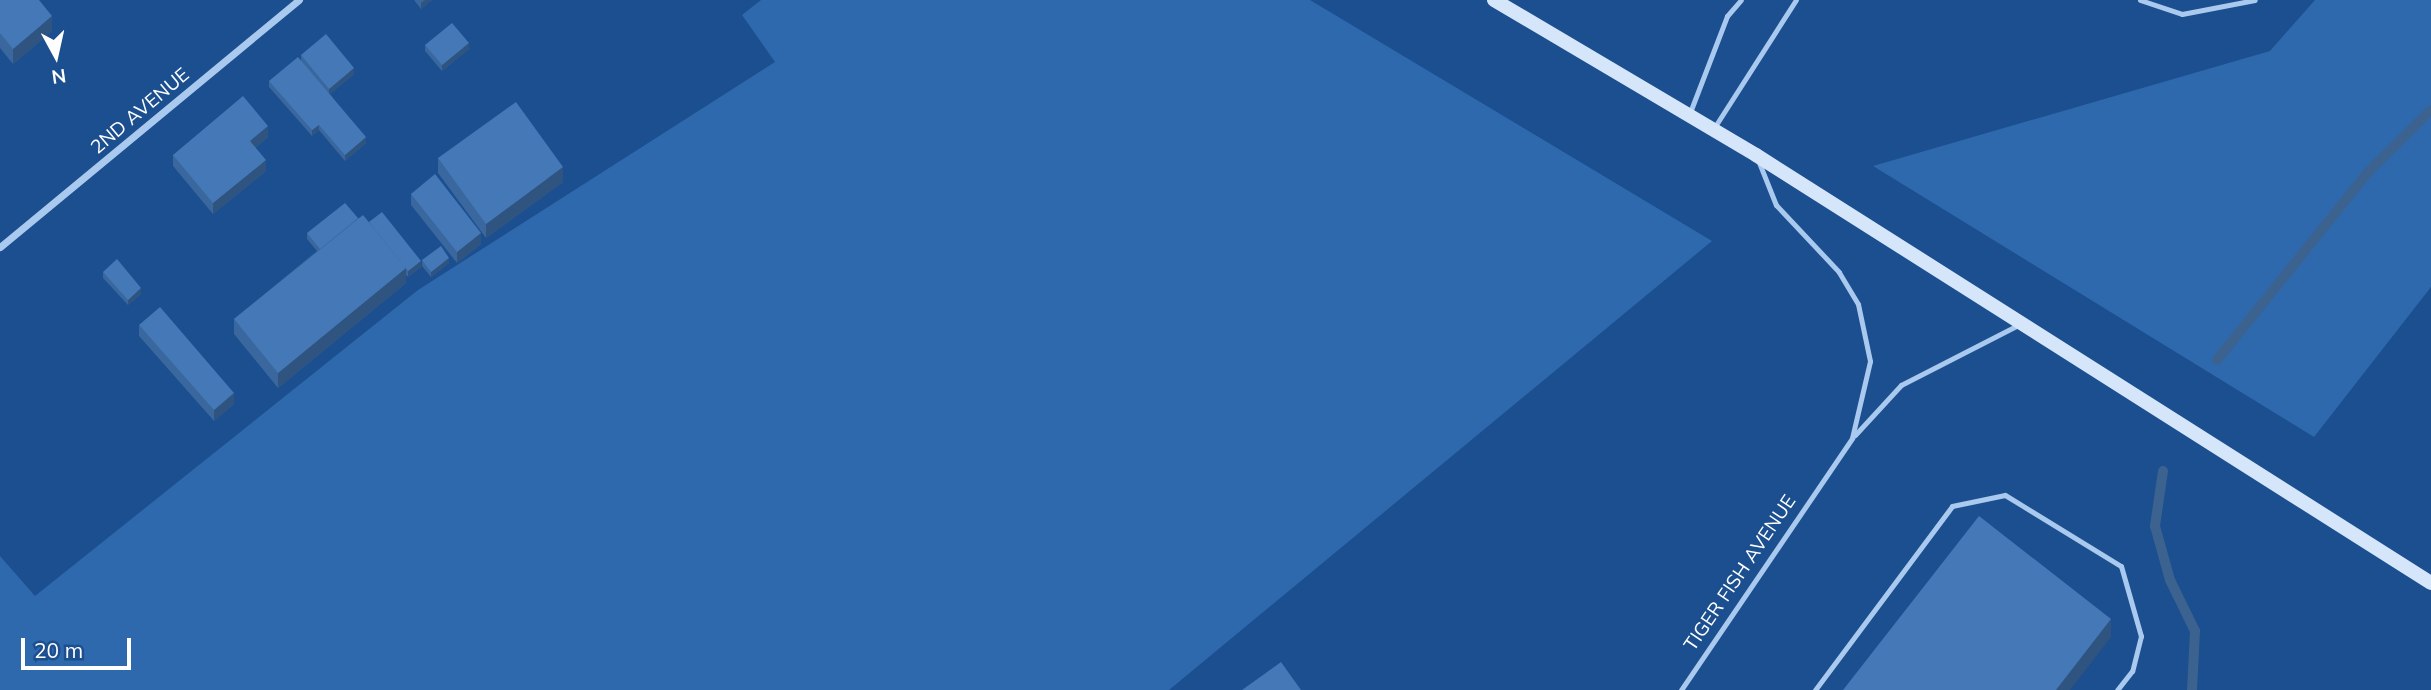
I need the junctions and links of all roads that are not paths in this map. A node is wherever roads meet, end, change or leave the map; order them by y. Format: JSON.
{"nodes":[{"id":1,"x":299,"y":0,"type":"edge"},
{"id":2,"x":1494,"y":0,"type":"edge"},
{"id":3,"x":1741,"y":0,"type":"edge"},
{"id":4,"x":1796,"y":0,"type":"edge"},
{"id":5,"x":2140,"y":0,"type":"edge"},
{"id":6,"x":2255,"y":0,"type":"edge"},
{"id":7,"x":1689,"y":115,"type":"junction"},
{"id":8,"x":1713,"y":130,"type":"junction"},
{"id":9,"x":1756,"y":155,"type":"junction"},
{"id":10,"x":0,"y":247,"type":"edge"},
{"id":11,"x":2022,"y":323,"type":"junction"},
{"id":12,"x":1826,"y":474,"type":"junction"},
{"id":13,"x":2431,"y":583,"type":"edge"},
{"id":14,"x":1681,"y":690,"type":"edge"},
{"id":15,"x":1815,"y":690,"type":"edge"},
{"id":16,"x":2117,"y":690,"type":"edge"}],
"edges":[{"from":1,"to":10,"type":"street","name":"2ND AVENUE"},
{"from":2,"to":7,"type":"main road"},
{"from":3,"to":7,"type":"lane"},
{"from":4,"to":8,"type":"lane"},
{"from":5,"to":6,"type":"lane"},
{"from":7,"to":8,"type":"main road"},
{"from":8,"to":9,"type":"main road"},
{"from":9,"to":11,"type":"main road"},
{"from":9,"to":12,"type":"lane"},
{"from":11,"to":12,"type":"lane"},
{"from":11,"to":13,"type":"main road"},
{"from":12,"to":14,"type":"lane","name":"TIGER FISH AVENUE"},
{"from":15,"to":16,"type":"lane"}]}
